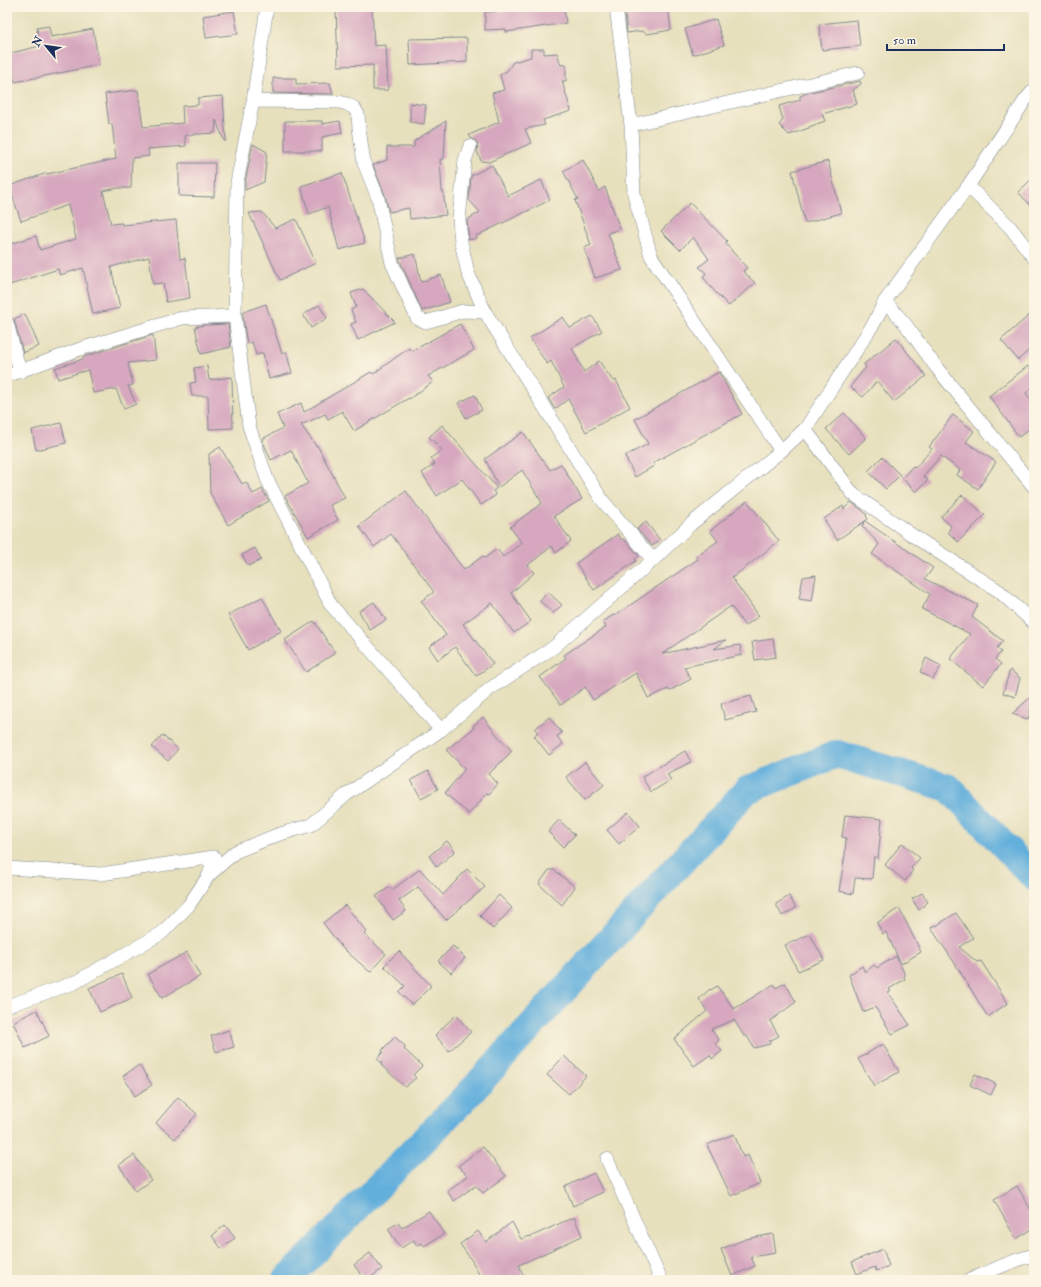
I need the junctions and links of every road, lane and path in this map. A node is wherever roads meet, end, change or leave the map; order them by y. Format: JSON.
{"nodes":[{"id":1,"x":267,"y":7,"type":"edge"},
{"id":2,"x":616,"y":7,"type":"edge"},
{"id":3,"x":858,"y":73,"type":"dead end"},
{"id":4,"x":1034,"y":90,"type":"edge"},
{"id":5,"x":253,"y":101,"type":"junction"},
{"id":6,"x":631,"y":125,"type":"junction"},
{"id":7,"x":470,"y":146,"type":"dead end"},
{"id":8,"x":968,"y":186,"type":"junction"},
{"id":9,"x":1034,"y":258,"type":"edge"},
{"id":10,"x":885,"y":300,"type":"junction"},
{"id":11,"x":485,"y":312,"type":"junction"},
{"id":12,"x":235,"y":316,"type":"junction"},
{"id":13,"x":7,"y":323,"type":"edge"},
{"id":14,"x":20,"y":372,"type":"junction"},
{"id":15,"x":7,"y":376,"type":"edge"},
{"id":16,"x":805,"y":429,"type":"junction"},
{"id":17,"x":781,"y":451,"type":"junction"},
{"id":18,"x":1034,"y":486,"type":"edge"},
{"id":19,"x":653,"y":560,"type":"junction"},
{"id":20,"x":1034,"y":623,"type":"edge"},
{"id":21,"x":441,"y":730,"type":"junction"},
{"id":22,"x":7,"y":868,"type":"edge"},
{"id":23,"x":209,"y":875,"type":"junction"},
{"id":24,"x":7,"y":1006,"type":"edge"},
{"id":25,"x":607,"y":1159,"type":"dead end"},
{"id":26,"x":1034,"y":1255,"type":"edge"},
{"id":27,"x":659,"y":1279,"type":"edge"},
{"id":28,"x":970,"y":1280,"type":"edge"}],
"edges":[{"from":1,"to":5,"type":"street"},
{"from":2,"to":6,"type":"street"},
{"from":3,"to":6,"type":"street"},
{"from":4,"to":8,"type":"street"},
{"from":5,"to":11,"type":"street"},
{"from":5,"to":12,"type":"street"},
{"from":6,"to":17,"type":"street"},
{"from":7,"to":11,"type":"street"},
{"from":8,"to":9,"type":"street"},
{"from":8,"to":10,"type":"street"},
{"from":10,"to":16,"type":"street"},
{"from":10,"to":18,"type":"street"},
{"from":11,"to":19,"type":"street"},
{"from":12,"to":14,"type":"street"},
{"from":12,"to":21,"type":"street"},
{"from":13,"to":14,"type":"street"},
{"from":14,"to":15,"type":"street"},
{"from":16,"to":17,"type":"street"},
{"from":16,"to":20,"type":"street"},
{"from":17,"to":19,"type":"street"},
{"from":19,"to":21,"type":"street"},
{"from":21,"to":23,"type":"street"},
{"from":22,"to":23,"type":"street"},
{"from":23,"to":24,"type":"street"},
{"from":25,"to":27,"type":"street"},
{"from":26,"to":28,"type":"street"}]}
